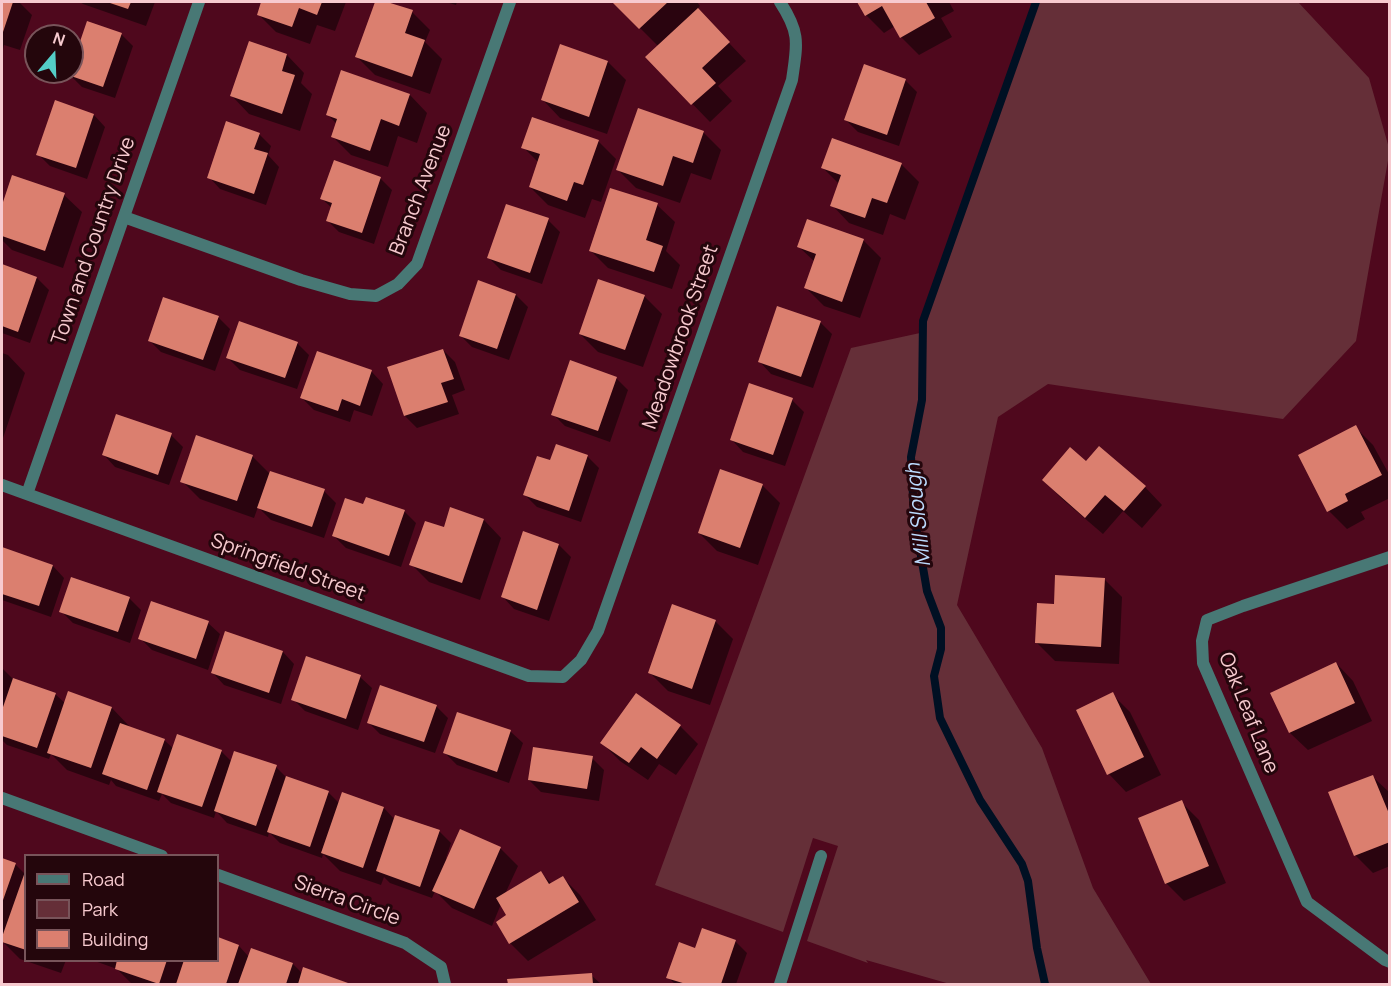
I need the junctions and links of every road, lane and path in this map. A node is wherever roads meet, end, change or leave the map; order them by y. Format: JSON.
{"nodes":[{"id":1,"x":199,"y":2,"type":"edge"},
{"id":2,"x":510,"y":2,"type":"edge"},
{"id":3,"x":780,"y":2,"type":"edge"},
{"id":4,"x":123,"y":217,"type":"junction"},
{"id":5,"x":2,"y":485,"type":"edge"},
{"id":6,"x":27,"y":494,"type":"junction"},
{"id":7,"x":1389,"y":557,"type":"edge"},
{"id":8,"x":563,"y":677,"type":"joint"},
{"id":9,"x":2,"y":798,"type":"edge"},
{"id":10,"x":159,"y":854,"type":"edge"},
{"id":11,"x":821,"y":856,"type":"dead end"},
{"id":12,"x":219,"y":875,"type":"edge"},
{"id":13,"x":1389,"y":962,"type":"edge"},
{"id":14,"x":445,"y":984,"type":"edge"},
{"id":15,"x":780,"y":984,"type":"edge"}],
"edges":[{"from":1,"to":4,"type":"street","name":"Town and Country Drive"},
{"from":2,"to":4,"type":"street","name":"Branch Avenue"},
{"from":3,"to":8,"type":"street","name":"Meadowbrook Street"},
{"from":4,"to":6,"type":"street","name":"Town and Country Drive"},
{"from":5,"to":6,"type":"street","name":"Springfield Street"},
{"from":6,"to":8,"type":"street","name":"Springfield Street"},
{"from":7,"to":13,"type":"street","name":"Oak Leaf Lane"},
{"from":9,"to":10,"type":"street"},
{"from":11,"to":15,"type":"street"},
{"from":12,"to":14,"type":"street","name":"Sierra Circle"}]}
